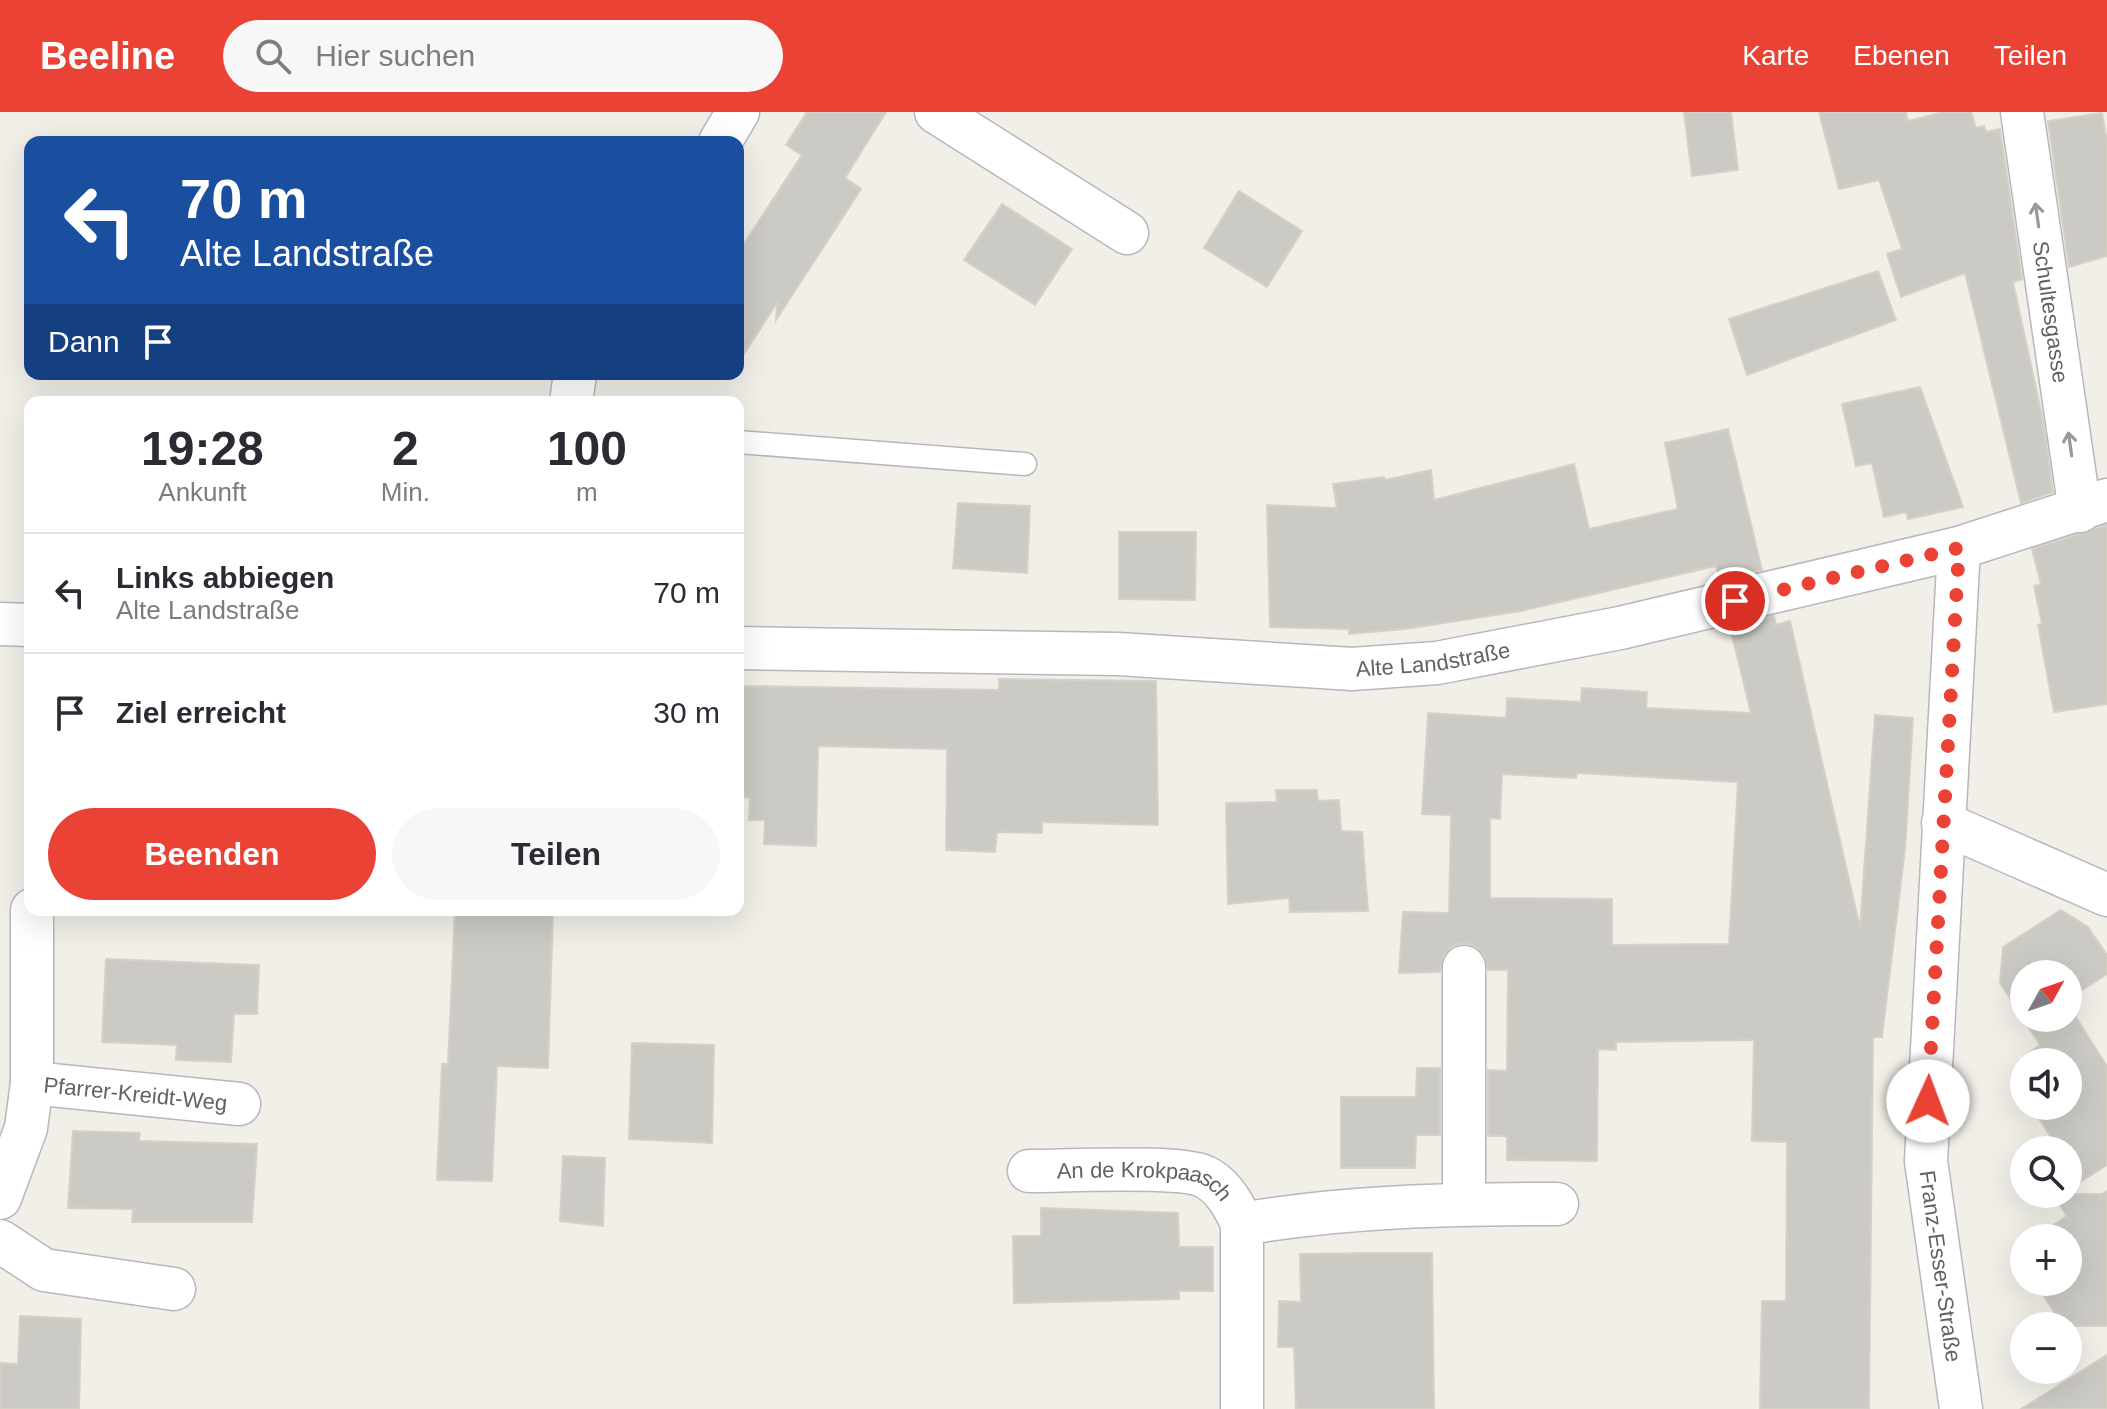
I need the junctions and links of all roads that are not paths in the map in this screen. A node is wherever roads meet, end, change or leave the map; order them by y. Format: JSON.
{"nodes":[{"id":1,"x":738,"y":112,"type":"edge"},
{"id":2,"x":936,"y":112,"type":"edge"},
{"id":3,"x":2022,"y":112,"type":"edge"},
{"id":4,"x":724,"y":136,"type":"edge"},
{"id":5,"x":1127,"y":233,"type":"dead end"},
{"id":6,"x":744,"y":442,"type":"edge"},
{"id":7,"x":1025,"y":464,"type":"dead end"},
{"id":8,"x":2094,"y":506,"type":"edge"},
{"id":9,"x":1959,"y":548,"type":"junction"},
{"id":10,"x":0,"y":624,"type":"edge"},
{"id":11,"x":24,"y":625,"type":"edge"},
{"id":12,"x":744,"y":648,"type":"edge"},
{"id":13,"x":1943,"y":823,"type":"junction"},
{"id":14,"x":2107,"y":895,"type":"edge"},
{"id":15,"x":32,"y":916,"type":"edge"},
{"id":16,"x":1464,"y":967,"type":"dead end"},
{"id":17,"x":32,"y":1083,"type":"junction"},
{"id":18,"x":239,"y":1104,"type":"dead end"},
{"id":19,"x":1029,"y":1171,"type":"dead end"},
{"id":20,"x":0,"y":1198,"type":"edge"},
{"id":21,"x":1464,"y":1204,"type":"junction"},
{"id":22,"x":1557,"y":1204,"type":"dead end"},
{"id":23,"x":1242,"y":1224,"type":"junction"},
{"id":24,"x":0,"y":1241,"type":"edge"},
{"id":25,"x":174,"y":1289,"type":"dead end"},
{"id":26,"x":1242,"y":1409,"type":"edge"},
{"id":27,"x":1961,"y":1409,"type":"edge"}],
"edges":[{"from":1,"to":4,"type":"street"},
{"from":2,"to":5,"type":"street"},
{"from":8,"to":3,"type":"street","name":"Schultesgasse","one_way":true},
{"from":6,"to":7,"type":"lane"},
{"from":8,"to":9,"type":"street","name":"Alte Landstraße"},
{"from":9,"to":12,"type":"street","name":"Alte Landstraße"},
{"from":9,"to":13,"type":"street","name":"Franz-Esser-Straße"},
{"from":10,"to":11,"type":"street"},
{"from":13,"to":14,"type":"street"},
{"from":13,"to":27,"type":"street","name":"Franz-Esser-Straße"},
{"from":15,"to":17,"type":"street","name":"Pfarrer-Kreidt-Weg"},
{"from":16,"to":21,"type":"street"},
{"from":17,"to":18,"type":"street","name":"Pfarrer-Kreidt-Weg"},
{"from":17,"to":20,"type":"street","name":"Pfarrer-Kreidt-Weg"},
{"from":19,"to":23,"type":"street","name":"An de Krokpaasch"},
{"from":21,"to":22,"type":"street","name":"An de Krokpaasch"},
{"from":21,"to":23,"type":"street","name":"An de Krokpaasch"},
{"from":23,"to":26,"type":"street","name":"An de Krokpaasch"},
{"from":24,"to":25,"type":"street"}]}
